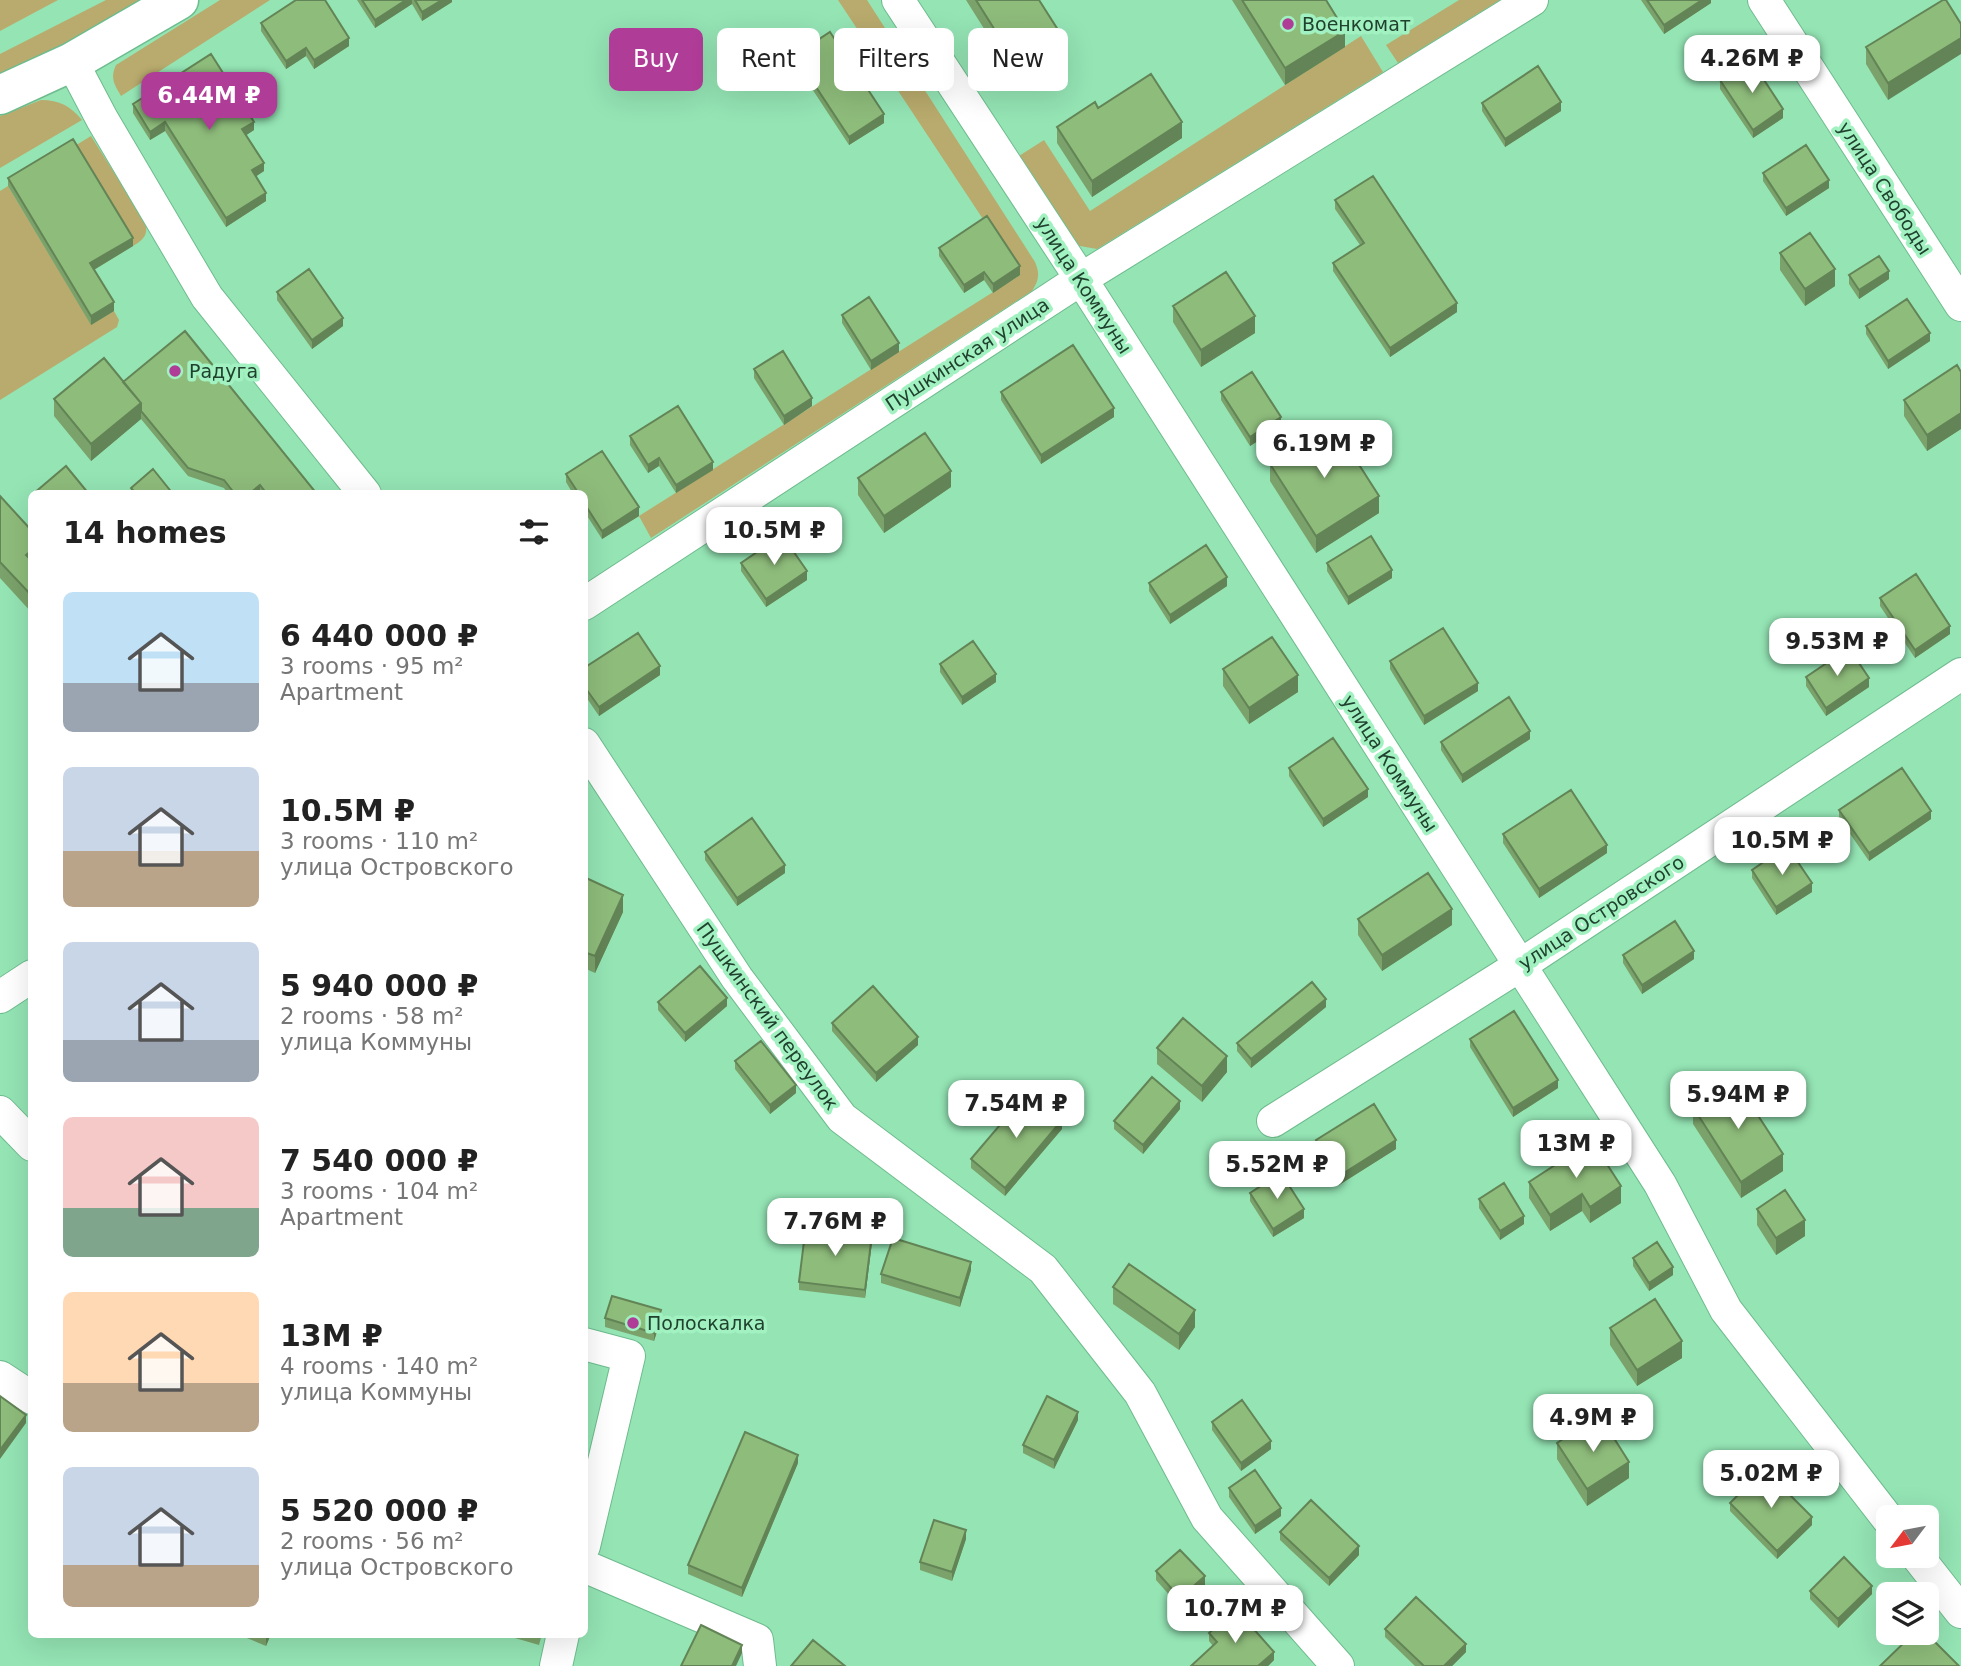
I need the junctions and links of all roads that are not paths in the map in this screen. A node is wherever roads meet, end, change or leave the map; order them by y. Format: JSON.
{"nodes":[{"id":1,"x":179,"y":0,"type":"edge"},
{"id":2,"x":898,"y":0,"type":"edge"},
{"id":3,"x":1532,"y":0,"type":"edge"},
{"id":4,"x":1764,"y":0,"type":"edge"},
{"id":5,"x":72,"y":62,"type":"junction"},
{"id":6,"x":0,"y":94,"type":"edge"},
{"id":7,"x":1082,"y":279,"type":"junction"},
{"id":8,"x":1961,"y":305,"type":"edge"},
{"id":9,"x":362,"y":490,"type":"edge"},
{"id":10,"x":588,"y":601,"type":"edge"},
{"id":11,"x":1961,"y":674,"type":"edge"},
{"id":12,"x":588,"y":750,"type":"edge"},
{"id":13,"x":1519,"y":966,"type":"junction"},
{"id":14,"x":28,"y":979,"type":"edge"},
{"id":15,"x":0,"y":997,"type":"edge"},
{"id":16,"x":0,"y":1112,"type":"edge"},
{"id":17,"x":1273,"y":1121,"type":"dead end"},
{"id":18,"x":28,"y":1141,"type":"edge"},
{"id":19,"x":588,"y":1345,"type":"edge"},
{"id":20,"x":0,"y":1377,"type":"edge"},
{"id":21,"x":28,"y":1395,"type":"edge"},
{"id":22,"x":1877,"y":1505,"type":"edge"},
{"id":23,"x":588,"y":1529,"type":"edge"},
{"id":24,"x":588,"y":1568,"type":"edge"},
{"id":25,"x":1926,"y":1568,"type":"edge"},
{"id":26,"x":1961,"y":1612,"type":"edge"},
{"id":27,"x":562,"y":1638,"type":"edge"},
{"id":28,"x":555,"y":1666,"type":"edge"},
{"id":29,"x":760,"y":1666,"type":"edge"},
{"id":30,"x":1338,"y":1666,"type":"edge"}],
"edges":[{"from":1,"to":5,"type":"street"},
{"from":2,"to":7,"type":"street","name":"улица Коммуны"},
{"from":3,"to":7,"type":"street","name":"Пушкинская улица"},
{"from":4,"to":8,"type":"street","name":"улица Свободы"},
{"from":5,"to":6,"type":"street"},
{"from":5,"to":9,"type":"street"},
{"from":7,"to":10,"type":"street","name":"Пушкинская улица"},
{"from":7,"to":13,"type":"street","name":"улица Коммуны"},
{"from":11,"to":13,"type":"street","name":"улица Островского"},
{"from":12,"to":30,"type":"street","name":"Пушкинский переулок"},
{"from":13,"to":17,"type":"street","name":"улица Островского"},
{"from":13,"to":22,"type":"street","name":"улица Коммуны"},
{"from":14,"to":15,"type":"street"},
{"from":16,"to":18,"type":"street"},
{"from":19,"to":23,"type":"street"},
{"from":20,"to":21,"type":"street"},
{"from":24,"to":29,"type":"street"},
{"from":25,"to":26,"type":"street"},
{"from":27,"to":28,"type":"street"}]}
